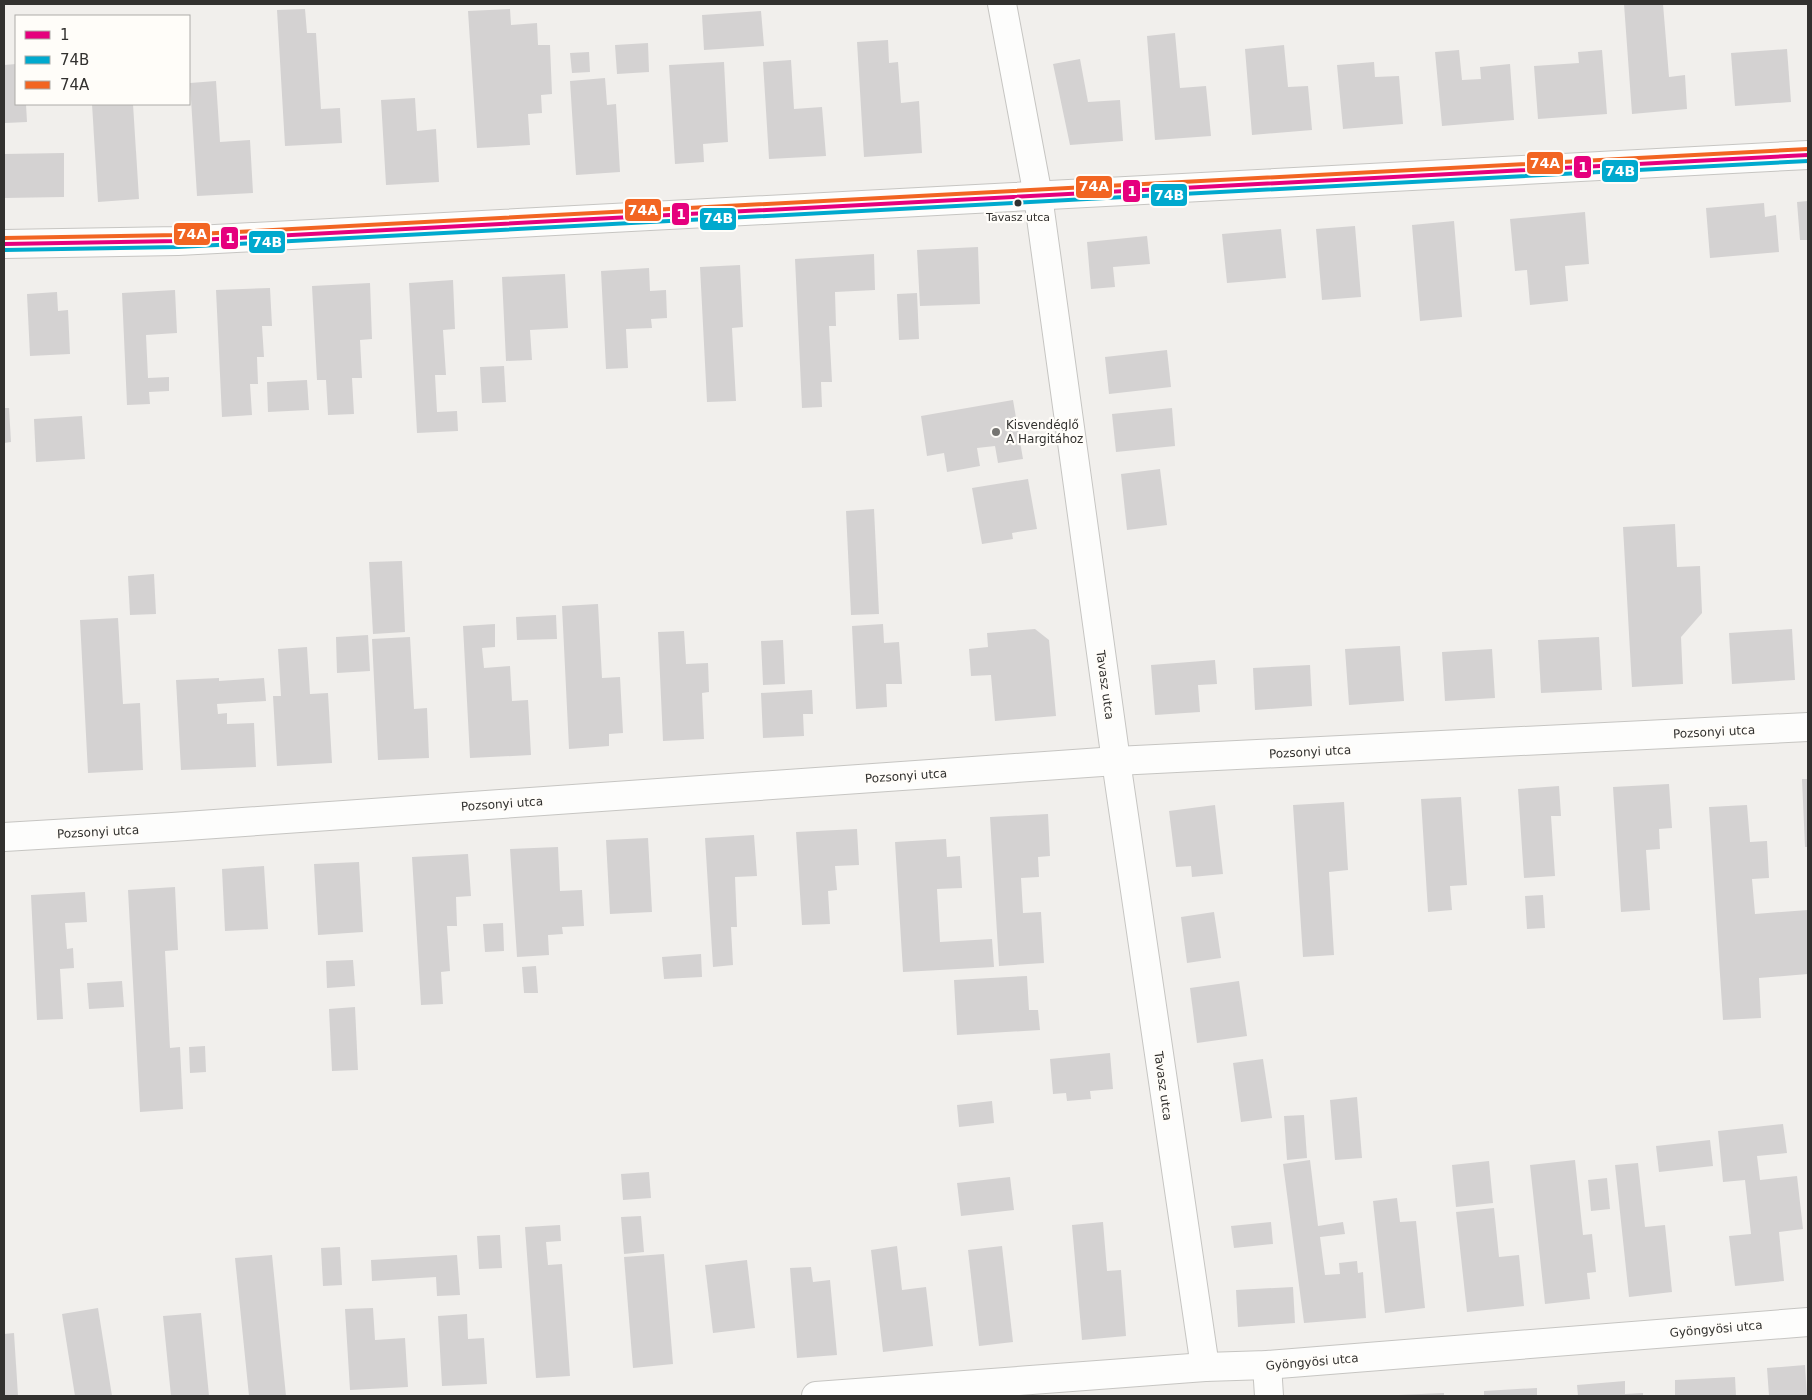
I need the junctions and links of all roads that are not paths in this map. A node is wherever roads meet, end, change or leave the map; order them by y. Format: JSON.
{"nodes":[{"id":1,"x":1002,"y":4,"type":"edge"},
{"id":2,"x":1808,"y":155,"type":"edge"},
{"id":3,"x":1038,"y":196,"type":"junction"},
{"id":4,"x":4,"y":244,"type":"edge"},
{"id":5,"x":1808,"y":727,"type":"edge"},
{"id":6,"x":1116,"y":761,"type":"junction"},
{"id":7,"x":4,"y":837,"type":"edge"},
{"id":8,"x":1808,"y":1322,"type":"edge"},
{"id":9,"x":1267,"y":1366,"type":"junction"},
{"id":10,"x":1205,"y":1367,"type":"junction"},
{"id":11,"x":816,"y":1396,"type":"edge"},
{"id":12,"x":1269,"y":1396,"type":"edge"}],
"edges":[{"from":1,"to":3,"type":"street","name":"Tavasz utca"},
{"from":2,"to":3,"type":"street"},
{"from":3,"to":4,"type":"street"},
{"from":3,"to":6,"type":"street","name":"Tavasz utca"},
{"from":5,"to":6,"type":"street","name":"Pozsonyi utca"},
{"from":6,"to":7,"type":"street","name":"Pozsonyi utca"},
{"from":6,"to":10,"type":"street","name":"Tavasz utca"},
{"from":8,"to":9,"type":"street","name":"Gyöngyösi utca"},
{"from":9,"to":10,"type":"street","name":"Gyöngyösi utca"},
{"from":9,"to":12,"type":"street"},
{"from":10,"to":11,"type":"street","name":"Gyöngyösi utca"}]}
